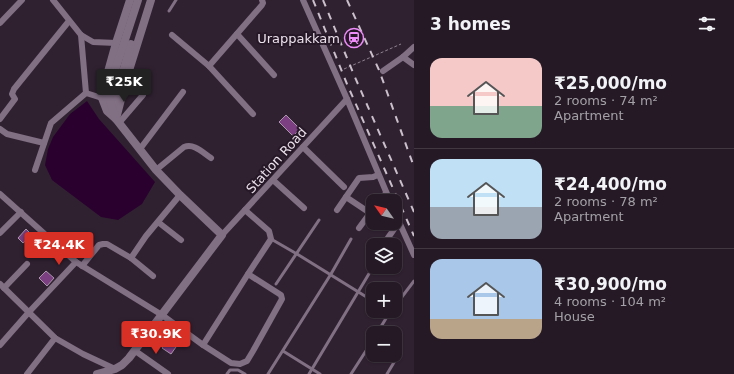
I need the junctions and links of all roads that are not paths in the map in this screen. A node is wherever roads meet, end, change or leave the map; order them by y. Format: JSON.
{"nodes":[{"id":1,"x":22,"y":0,"type":"edge"},
{"id":2,"x":53,"y":0,"type":"edge"},
{"id":3,"x":130,"y":0,"type":"edge"},
{"id":4,"x":138,"y":0,"type":"edge"},
{"id":5,"x":145,"y":0,"type":"edge"},
{"id":6,"x":151,"y":0,"type":"edge"},
{"id":7,"x":176,"y":0,"type":"edge"},
{"id":8,"x":262,"y":0,"type":"edge"},
{"id":9,"x":303,"y":0,"type":"edge"},
{"id":10,"x":169,"y":11,"type":"dead end"},
{"id":11,"x":69,"y":21,"type":"junction"},
{"id":12,"x":0,"y":23,"type":"edge"},
{"id":13,"x":237,"y":34,"type":"junction"},
{"id":14,"x":81,"y":35,"type":"junction"},
{"id":15,"x":172,"y":35,"type":"dead end"},
{"id":16,"x":116,"y":42,"type":"junction"},
{"id":17,"x":413,"y":50,"type":"edge"},
{"id":18,"x":403,"y":57,"type":"junction"},
{"id":19,"x":414,"y":65,"type":"edge"},
{"id":20,"x":209,"y":66,"type":"junction"},
{"id":21,"x":383,"y":72,"type":"dead end"},
{"id":22,"x":274,"y":75,"type":"dead end"},
{"id":23,"x":183,"y":92,"type":"dead end"},
{"id":24,"x":86,"y":93,"type":"junction"},
{"id":25,"x":143,"y":94,"type":"dead end"},
{"id":26,"x":102,"y":98,"type":"junction"},
{"id":27,"x":347,"y":99,"type":"junction"},
{"id":28,"x":112,"y":108,"type":"junction"},
{"id":29,"x":253,"y":114,"type":"dead end"},
{"id":30,"x":0,"y":119,"type":"edge"},
{"id":31,"x":117,"y":121,"type":"junction"},
{"id":32,"x":0,"y":129,"type":"edge"},
{"id":33,"x":44,"y":143,"type":"junction"},
{"id":34,"x":303,"y":147,"type":"junction"},
{"id":35,"x":140,"y":149,"type":"junction"},
{"id":36,"x":211,"y":158,"type":"dead end"},
{"id":37,"x":35,"y":170,"type":"dead end"},
{"id":38,"x":156,"y":170,"type":"junction"},
{"id":39,"x":378,"y":175,"type":"junction"},
{"id":40,"x":273,"y":180,"type":"junction"},
{"id":41,"x":344,"y":187,"type":"dead end"},
{"id":42,"x":386,"y":193,"type":"edge"},
{"id":43,"x":0,"y":194,"type":"edge"},
{"id":44,"x":180,"y":195,"type":"junction"},
{"id":45,"x":346,"y":197,"type":"junction"},
{"id":46,"x":304,"y":208,"type":"dead end"},
{"id":47,"x":366,"y":209,"type":"edge"},
{"id":48,"x":245,"y":210,"type":"junction"},
{"id":49,"x":337,"y":210,"type":"dead end"},
{"id":50,"x":21,"y":212,"type":"junction"},
{"id":51,"x":319,"y":220,"type":"dead end"},
{"id":52,"x":366,"y":220,"type":"edge"},
{"id":53,"x":158,"y":222,"type":"junction"},
{"id":54,"x":359,"y":228,"type":"dead end"},
{"id":55,"x":402,"y":229,"type":"edge"},
{"id":56,"x":393,"y":230,"type":"edge"},
{"id":57,"x":0,"y":233,"type":"edge"},
{"id":58,"x":222,"y":235,"type":"junction"},
{"id":59,"x":388,"y":238,"type":"edge"},
{"id":60,"x":271,"y":239,"type":"junction"},
{"id":61,"x":351,"y":239,"type":"dead end"},
{"id":62,"x":181,"y":240,"type":"dead end"},
{"id":63,"x":297,"y":254,"type":"junction"},
{"id":64,"x":414,"y":255,"type":"edge"},
{"id":65,"x":131,"y":258,"type":"junction"},
{"id":66,"x":76,"y":262,"type":"junction"},
{"id":67,"x":27,"y":264,"type":"dead end"},
{"id":68,"x":82,"y":266,"type":"junction"},
{"id":69,"x":248,"y":274,"type":"junction"},
{"id":70,"x":331,"y":274,"type":"junction"},
{"id":71,"x":369,"y":274,"type":"edge"},
{"id":72,"x":153,"y":276,"type":"dead end"},
{"id":73,"x":414,"y":281,"type":"edge"},
{"id":74,"x":276,"y":284,"type":"dead end"},
{"id":75,"x":2,"y":286,"type":"edge"},
{"id":76,"x":358,"y":292,"type":"junction"},
{"id":77,"x":366,"y":297,"type":"edge"},
{"id":78,"x":402,"y":297,"type":"edge"},
{"id":79,"x":29,"y":312,"type":"junction"},
{"id":80,"x":162,"y":315,"type":"junction"},
{"id":81,"x":56,"y":338,"type":"junction"},
{"id":82,"x":0,"y":345,"type":"edge"},
{"id":83,"x":203,"y":345,"type":"junction"},
{"id":84,"x":134,"y":350,"type":"junction"},
{"id":85,"x":283,"y":351,"type":"junction"},
{"id":86,"x":366,"y":351,"type":"edge"},
{"id":87,"x":395,"y":362,"type":"edge"},
{"id":88,"x":114,"y":369,"type":"junction"},
{"id":89,"x":312,"y":369,"type":"junction"},
{"id":90,"x":27,"y":374,"type":"edge"},
{"id":91,"x":97,"y":374,"type":"edge"},
{"id":92,"x":168,"y":374,"type":"edge"},
{"id":93,"x":227,"y":374,"type":"edge"},
{"id":94,"x":245,"y":374,"type":"edge"},
{"id":95,"x":268,"y":374,"type":"edge"},
{"id":96,"x":309,"y":374,"type":"edge"},
{"id":97,"x":320,"y":374,"type":"edge"},
{"id":98,"x":352,"y":374,"type":"edge"},
{"id":99,"x":388,"y":374,"type":"edge"}],
"edges":[{"from":1,"to":12,"type":"street"},
{"from":2,"to":11,"type":"street"},
{"from":3,"to":16,"type":"street"},
{"from":4,"to":28,"type":"street"},
{"from":5,"to":28,"type":"street"},
{"from":6,"to":31,"type":"street"},
{"from":7,"to":10,"type":"lane"},
{"from":8,"to":13,"type":"street"},
{"from":9,"to":27,"type":"street"},
{"from":11,"to":14,"type":"street"},
{"from":11,"to":30,"type":"street"},
{"from":13,"to":20,"type":"street"},
{"from":13,"to":22,"type":"street"},
{"from":14,"to":16,"type":"street"},
{"from":14,"to":24,"type":"street"},
{"from":15,"to":20,"type":"street"},
{"from":16,"to":26,"type":"street"},
{"from":17,"to":18,"type":"street"},
{"from":18,"to":19,"type":"street"},
{"from":18,"to":21,"type":"street"},
{"from":20,"to":29,"type":"street"},
{"from":23,"to":35,"type":"street"},
{"from":24,"to":26,"type":"street"},
{"from":24,"to":33,"type":"street"},
{"from":25,"to":31,"type":"street"},
{"from":26,"to":31,"type":"street"},
{"from":27,"to":34,"type":"street","name":"Station Road"},
{"from":27,"to":39,"type":"street"},
{"from":28,"to":31,"type":"street"},
{"from":31,"to":35,"type":"street"},
{"from":32,"to":33,"type":"street"},
{"from":33,"to":37,"type":"street"},
{"from":34,"to":40,"type":"street","name":"Station Road"},
{"from":34,"to":41,"type":"street"},
{"from":35,"to":38,"type":"street"},
{"from":36,"to":38,"type":"street"},
{"from":38,"to":44,"type":"street"},
{"from":39,"to":42,"type":"street"},
{"from":39,"to":45,"type":"street"},
{"from":40,"to":46,"type":"street"},
{"from":40,"to":48,"type":"street","name":"Station Road"},
{"from":43,"to":50,"type":"street"},
{"from":44,"to":53,"type":"street"},
{"from":44,"to":58,"type":"street"},
{"from":45,"to":47,"type":"street"},
{"from":45,"to":49,"type":"street"},
{"from":48,"to":58,"type":"street","name":"Station Road"},
{"from":48,"to":60,"type":"street"},
{"from":50,"to":57,"type":"street"},
{"from":50,"to":66,"type":"street"},
{"from":51,"to":63,"type":"lane"},
{"from":52,"to":54,"type":"street"},
{"from":53,"to":62,"type":"street"},
{"from":53,"to":65,"type":"street"},
{"from":55,"to":64,"type":"street"},
{"from":56,"to":59,"type":"street"},
{"from":58,"to":80,"type":"street"},
{"from":60,"to":63,"type":"lane"},
{"from":60,"to":69,"type":"street"},
{"from":61,"to":70,"type":"lane"},
{"from":63,"to":70,"type":"lane"},
{"from":63,"to":74,"type":"lane"},
{"from":65,"to":68,"type":"street"},
{"from":65,"to":72,"type":"street"},
{"from":66,"to":68,"type":"street"},
{"from":66,"to":79,"type":"street"},
{"from":67,"to":75,"type":"street"},
{"from":68,"to":80,"type":"street"},
{"from":69,"to":83,"type":"street"},
{"from":69,"to":83,"type":"street"},
{"from":70,"to":76,"type":"lane"},
{"from":70,"to":85,"type":"lane"},
{"from":71,"to":76,"type":"lane"},
{"from":73,"to":78,"type":"lane"},
{"from":75,"to":79,"type":"street"},
{"from":76,"to":77,"type":"lane"},
{"from":76,"to":89,"type":"lane"},
{"from":79,"to":81,"type":"street"},
{"from":79,"to":82,"type":"street"},
{"from":80,"to":83,"type":"street"},
{"from":80,"to":84,"type":"street"},
{"from":81,"to":88,"type":"street"},
{"from":81,"to":90,"type":"street"},
{"from":84,"to":88,"type":"street"},
{"from":84,"to":92,"type":"street"},
{"from":85,"to":89,"type":"lane"},
{"from":85,"to":95,"type":"lane"},
{"from":86,"to":98,"type":"lane"},
{"from":87,"to":99,"type":"lane"},
{"from":88,"to":91,"type":"street"},
{"from":89,"to":96,"type":"lane"},
{"from":89,"to":97,"type":"lane"},
{"from":93,"to":94,"type":"lane"}]}
